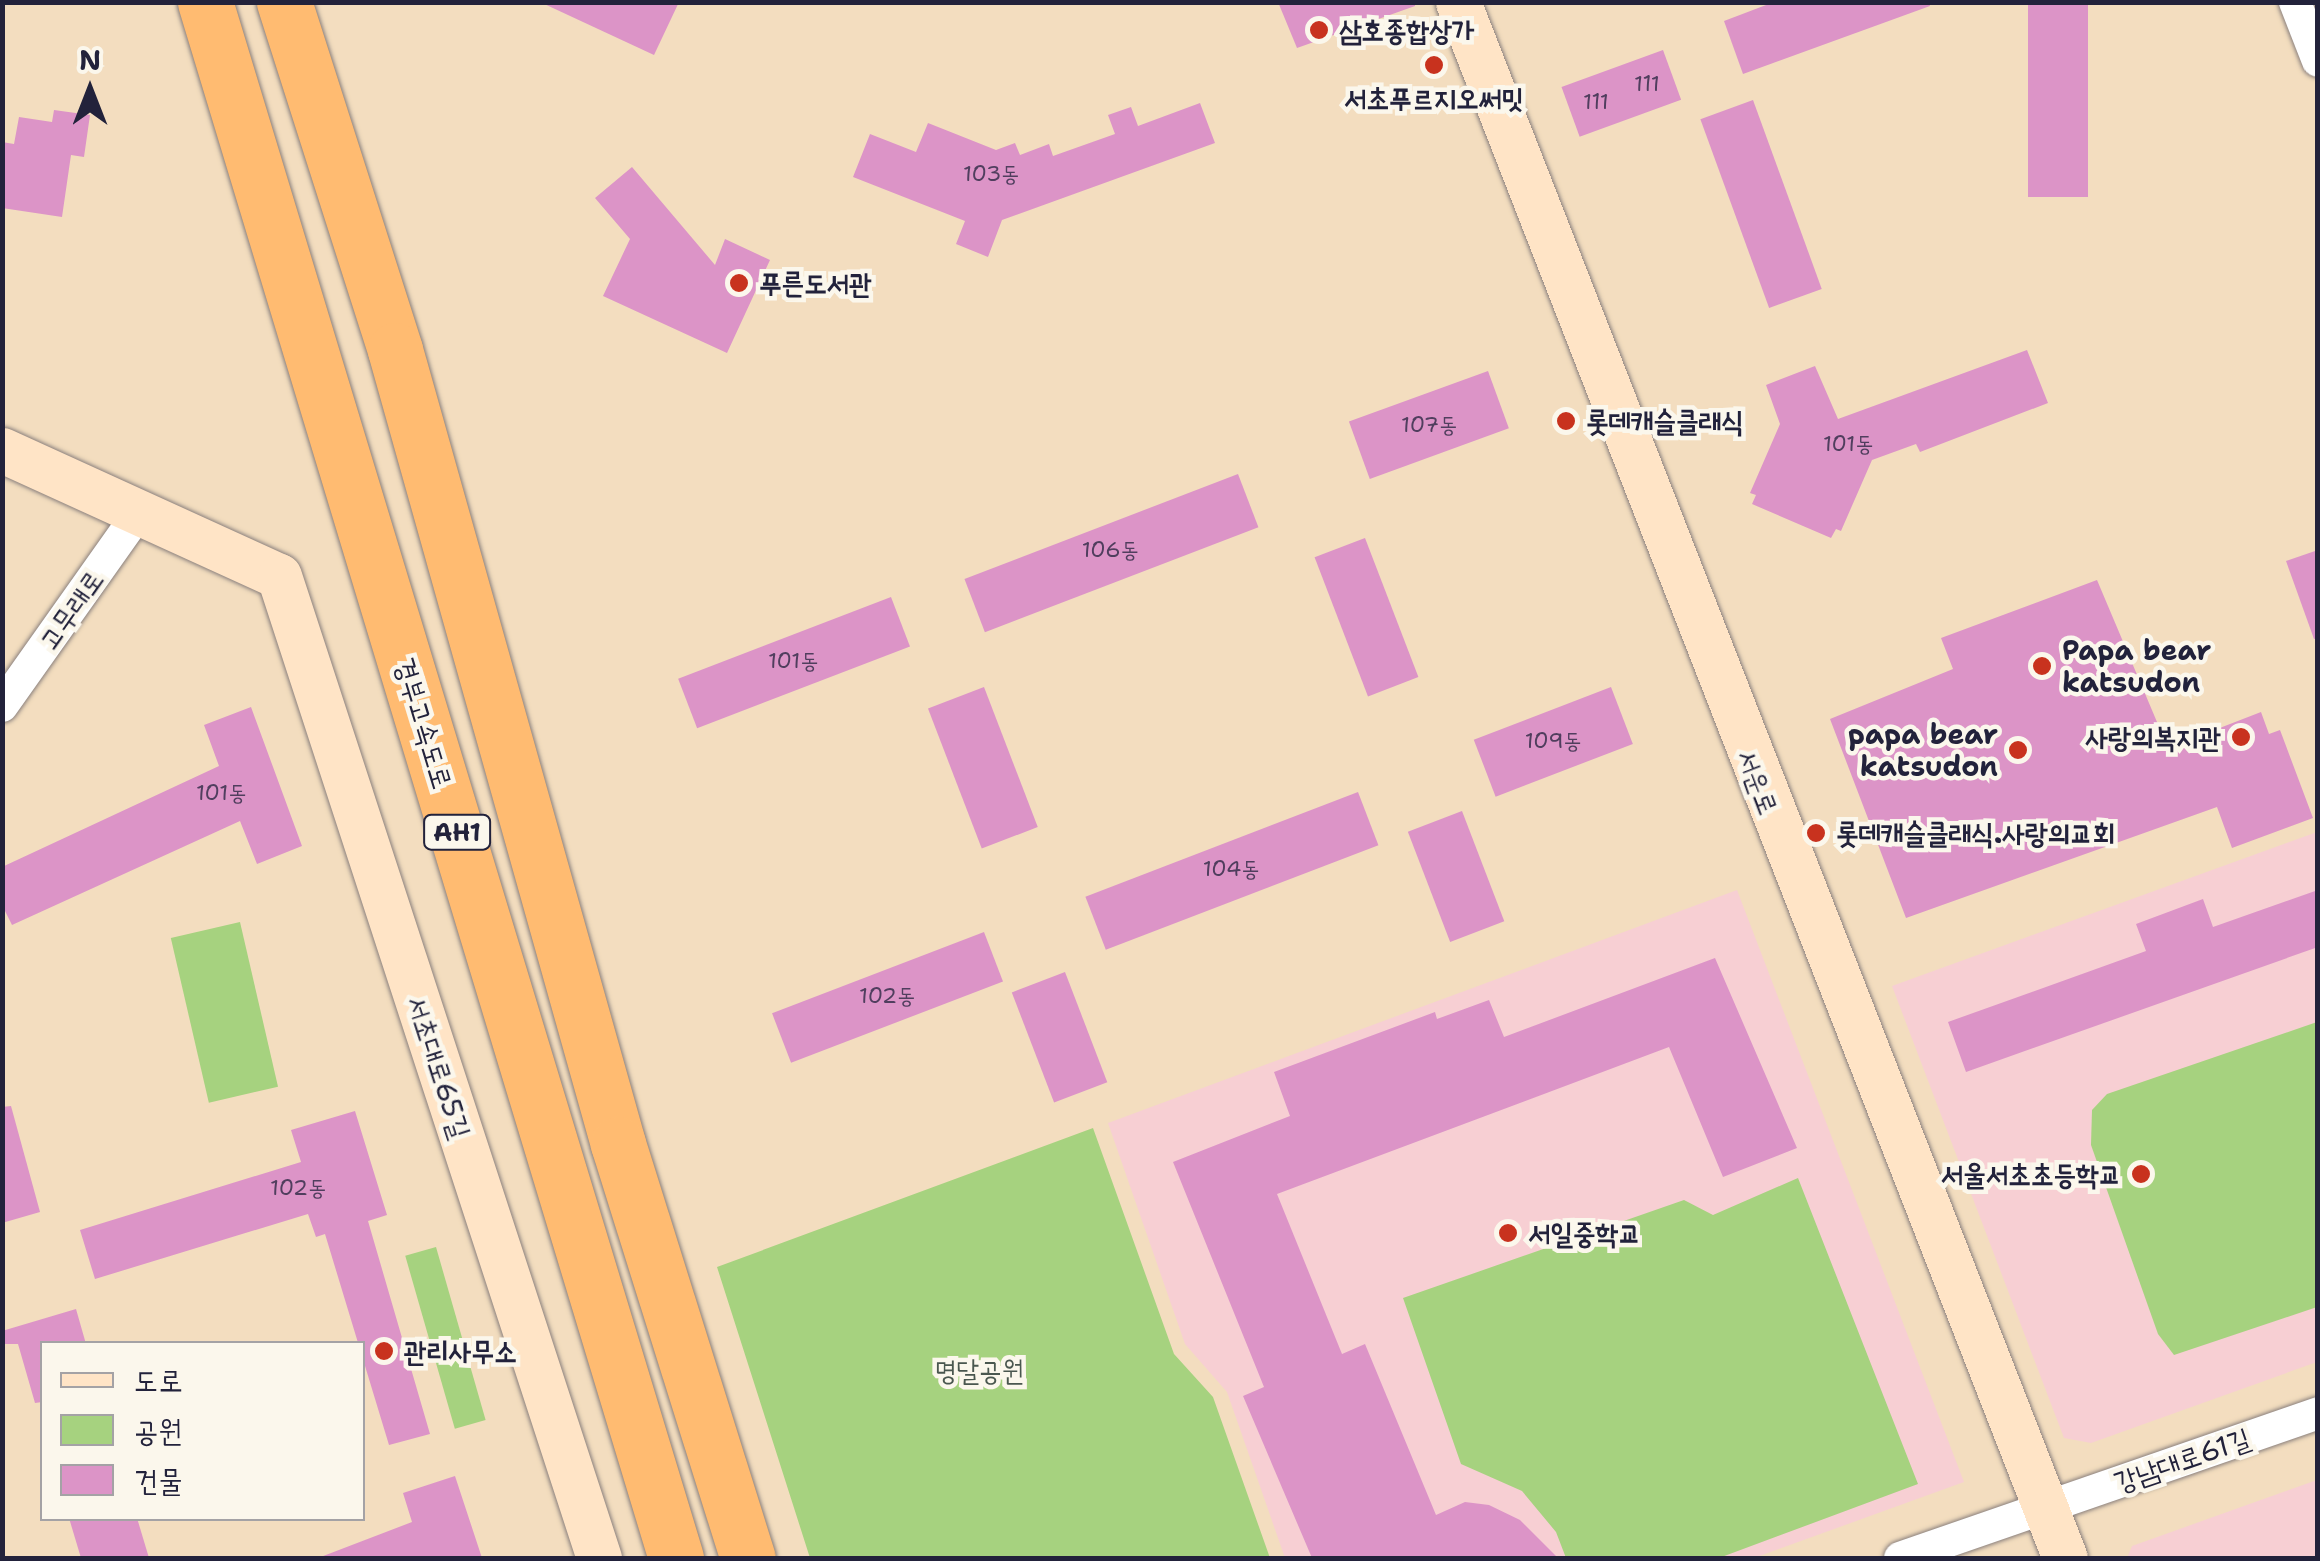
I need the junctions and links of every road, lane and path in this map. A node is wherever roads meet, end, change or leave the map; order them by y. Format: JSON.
{"nodes":[{"id":1,"x":190,"y":2,"type":"edge"},
{"id":2,"x":206,"y":2,"type":"edge"},
{"id":3,"x":284,"y":2,"type":"edge"},
{"id":4,"x":320,"y":2,"type":"edge"},
{"id":5,"x":1458,"y":2,"type":"edge"},
{"id":6,"x":2295,"y":2,"type":"edge"},
{"id":7,"x":2318,"y":61,"type":"edge"},
{"id":8,"x":238,"y":106,"type":"junction"},
{"id":9,"x":395,"y":350,"type":"junction"},
{"id":10,"x":2,"y":450,"type":"edge"},
{"id":11,"x":138,"y":514,"type":"junction"},
{"id":12,"x":2,"y":706,"type":"edge"},
{"id":13,"x":2318,"y":1413,"type":"edge"},
{"id":14,"x":2045,"y":1504,"type":"junction"},
{"id":15,"x":598,"y":1558,"type":"edge"},
{"id":16,"x":676,"y":1558,"type":"edge"},
{"id":17,"x":748,"y":1558,"type":"edge"},
{"id":18,"x":1900,"y":1558,"type":"edge"},
{"id":19,"x":2066,"y":1558,"type":"edge"}],
"edges":[{"from":1,"to":8,"type":"highway"},
{"from":2,"to":8,"type":"highway","name":"경부고속도로","number":"AH1"},
{"from":3,"to":9,"type":"highway","number":"AH1"},
{"from":4,"to":9,"type":"highway"},
{"from":5,"to":14,"type":"street","name":"서운로"},
{"from":6,"to":7,"type":"street"},
{"from":8,"to":16,"type":"highway","name":"경부고속도로","number":"AH1"},
{"from":9,"to":17,"type":"highway","number":"AH1"},
{"from":10,"to":11,"type":"street"},
{"from":11,"to":12,"type":"street","name":"고무래로"},
{"from":11,"to":15,"type":"street","name":"서초대로65길"},
{"from":13,"to":14,"type":"street","name":"강남대로61길"},
{"from":14,"to":18,"type":"street","name":"강남대로61길"},
{"from":14,"to":19,"type":"street","name":"서운로"}]}
